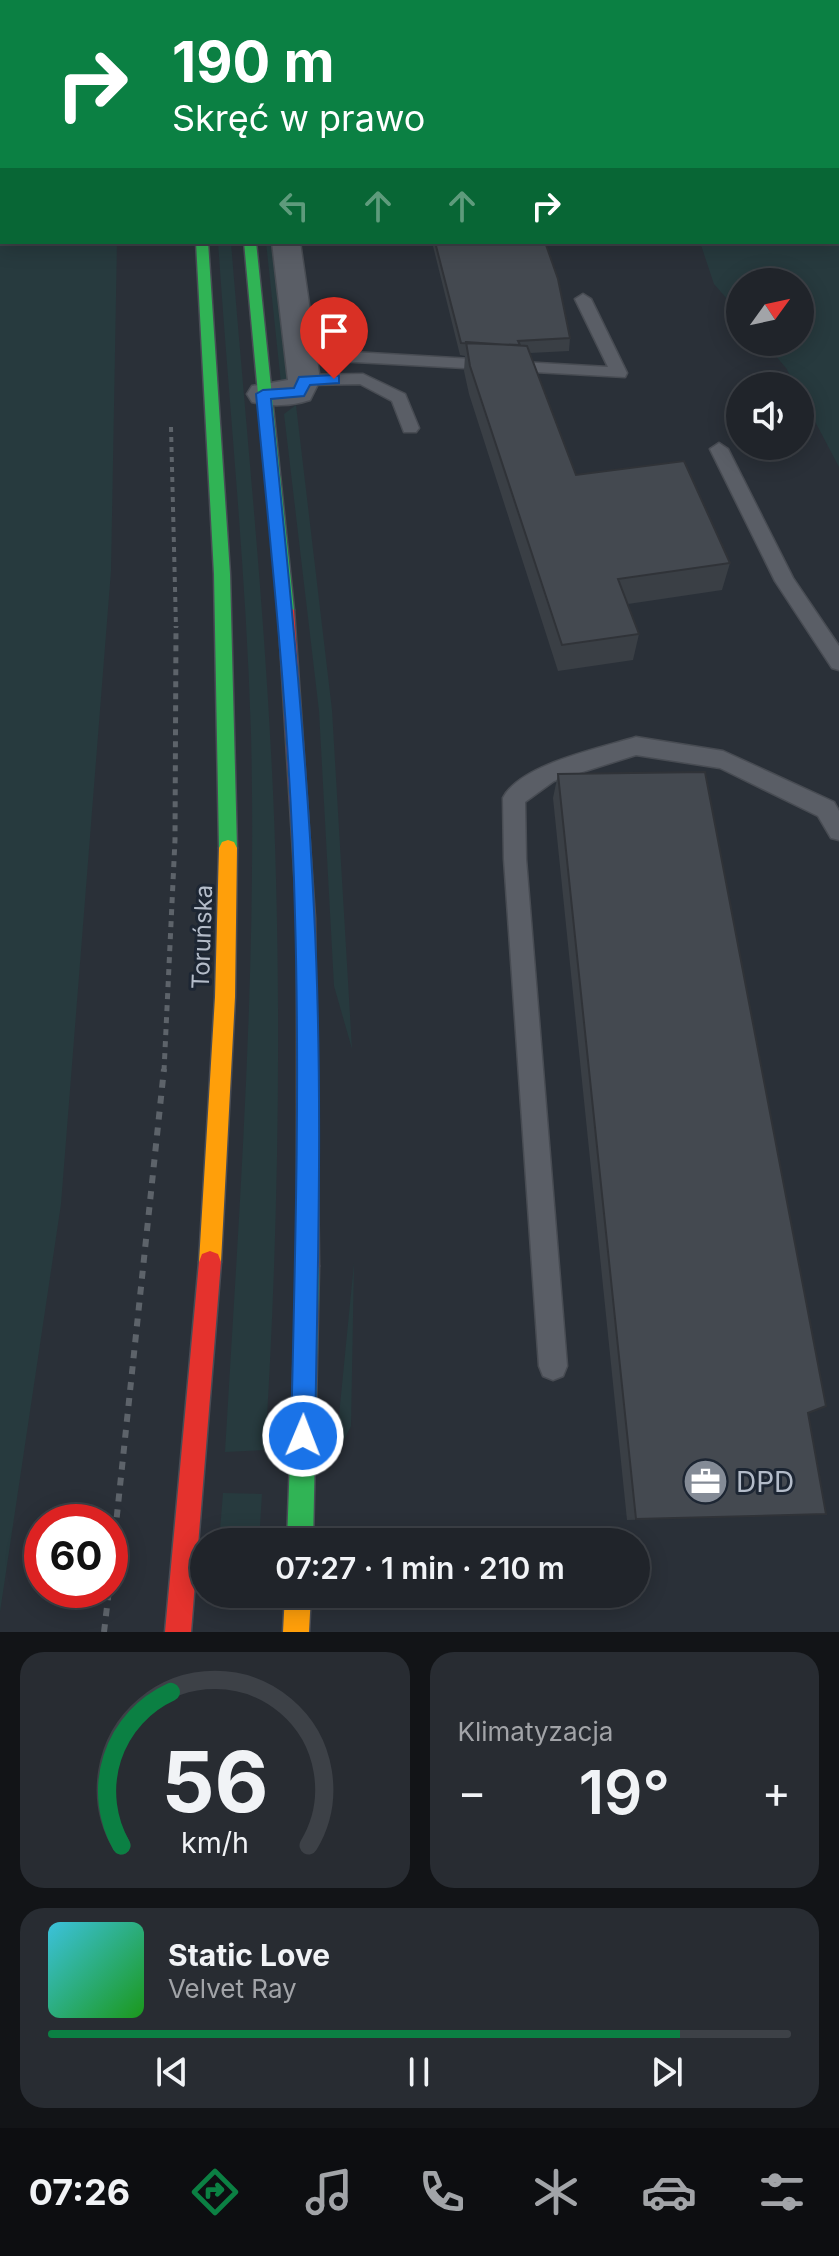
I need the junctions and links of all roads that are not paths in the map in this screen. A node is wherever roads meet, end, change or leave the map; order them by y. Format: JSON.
{"nodes":[{"id":1,"x":202,"y":244,"type":"edge"},
{"id":2,"x":250,"y":244,"type":"edge"},
{"id":3,"x":286,"y":244,"type":"edge"},
{"id":4,"x":583,"y":299,"type":"dead end"},
{"id":5,"x":303,"y":367,"type":"junction"},
{"id":6,"x":263,"y":394,"type":"junction"},
{"id":7,"x":410,"y":428,"type":"dead end"},
{"id":8,"x":719,"y":449,"type":"dead end"},
{"id":9,"x":839,"y":662,"type":"edge"},
{"id":10,"x":839,"y":831,"type":"edge"},
{"id":11,"x":553,"y":1366,"type":"dead end"},
{"id":12,"x":300,"y":1528,"type":"edge"},
{"id":13,"x":297,"y":1608,"type":"edge"},
{"id":14,"x":178,"y":1632,"type":"edge"},
{"id":15,"x":296,"y":1632,"type":"edge"}],
"edges":[{"from":1,"to":14,"type":"main road","name":"Toruńska"},
{"from":2,"to":6,"type":"main road"},
{"from":3,"to":5,"type":"street"},
{"from":4,"to":5,"type":"lane"},
{"from":5,"to":6,"type":"street"},
{"from":5,"to":7,"type":"lane"},
{"from":6,"to":12,"type":"main road"},
{"from":8,"to":9,"type":"lane"},
{"from":10,"to":11,"type":"lane"},
{"from":13,"to":15,"type":"main road"}]}
